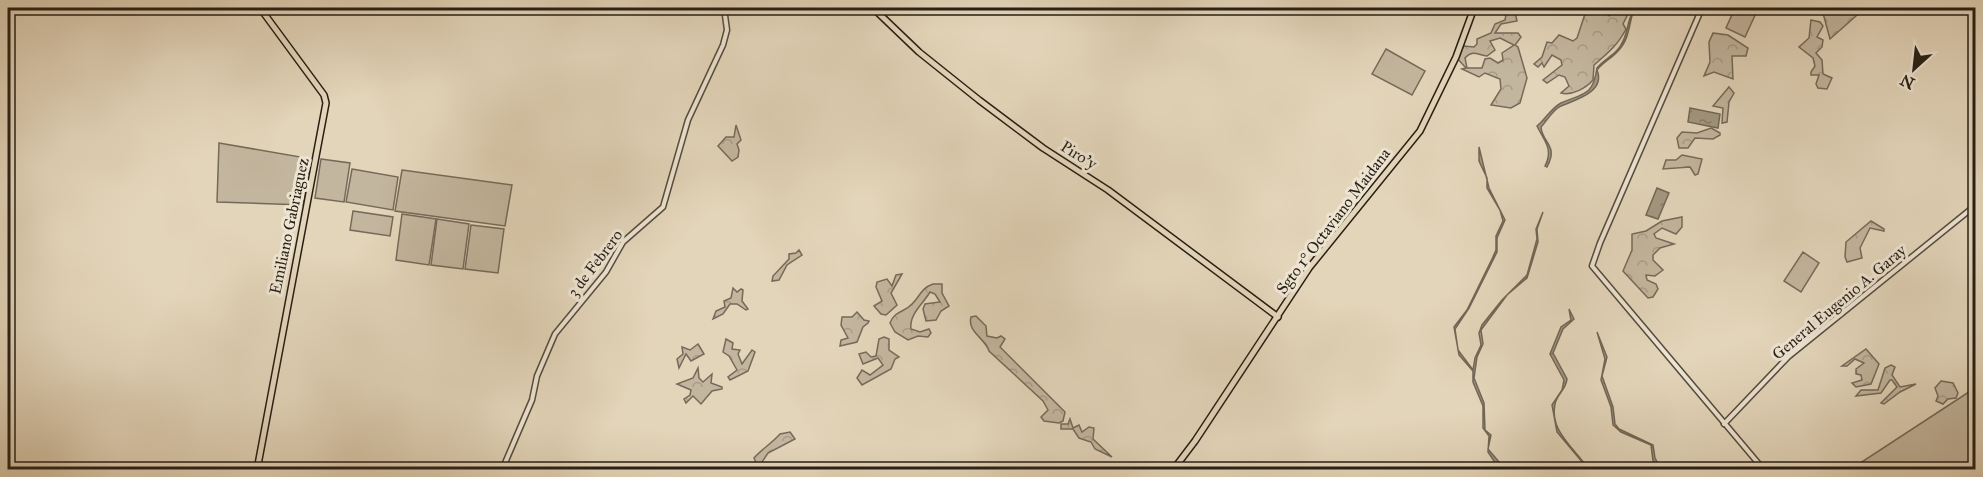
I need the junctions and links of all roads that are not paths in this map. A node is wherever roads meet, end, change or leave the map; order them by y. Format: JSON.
{"nodes":[{"id":1,"x":260,"y":8,"type":"edge"},
{"id":2,"x":724,"y":8,"type":"edge"},
{"id":3,"x":873,"y":8,"type":"edge"},
{"id":4,"x":1474,"y":8,"type":"edge"},
{"id":5,"x":1702,"y":8,"type":"edge"},
{"id":6,"x":1976,"y":206,"type":"edge"},
{"id":7,"x":1278,"y":317,"type":"junction"},
{"id":8,"x":1724,"y":424,"type":"junction"},
{"id":9,"x":256,"y":470,"type":"edge"},
{"id":10,"x":502,"y":470,"type":"edge"},
{"id":11,"x":1173,"y":470,"type":"edge"},
{"id":12,"x":1764,"y":470,"type":"edge"}],
"edges":[{"from":1,"to":9,"type":"main road","name":"Emiliano Gabriaguez"},
{"from":2,"to":10,"type":"street","name":"3 de Febrero"},
{"from":3,"to":7,"type":"main road","name":"Piro'y"},
{"from":4,"to":7,"type":"main road","name":"Sgto 1° Octaviano Maidana"},
{"from":5,"to":8,"type":"street"},
{"from":6,"to":8,"type":"street","name":"General Eugenio A. Garay"},
{"from":7,"to":11,"type":"main road","name":"Sgto 1° Octaviano Maidana"},
{"from":8,"to":12,"type":"street"}]}
